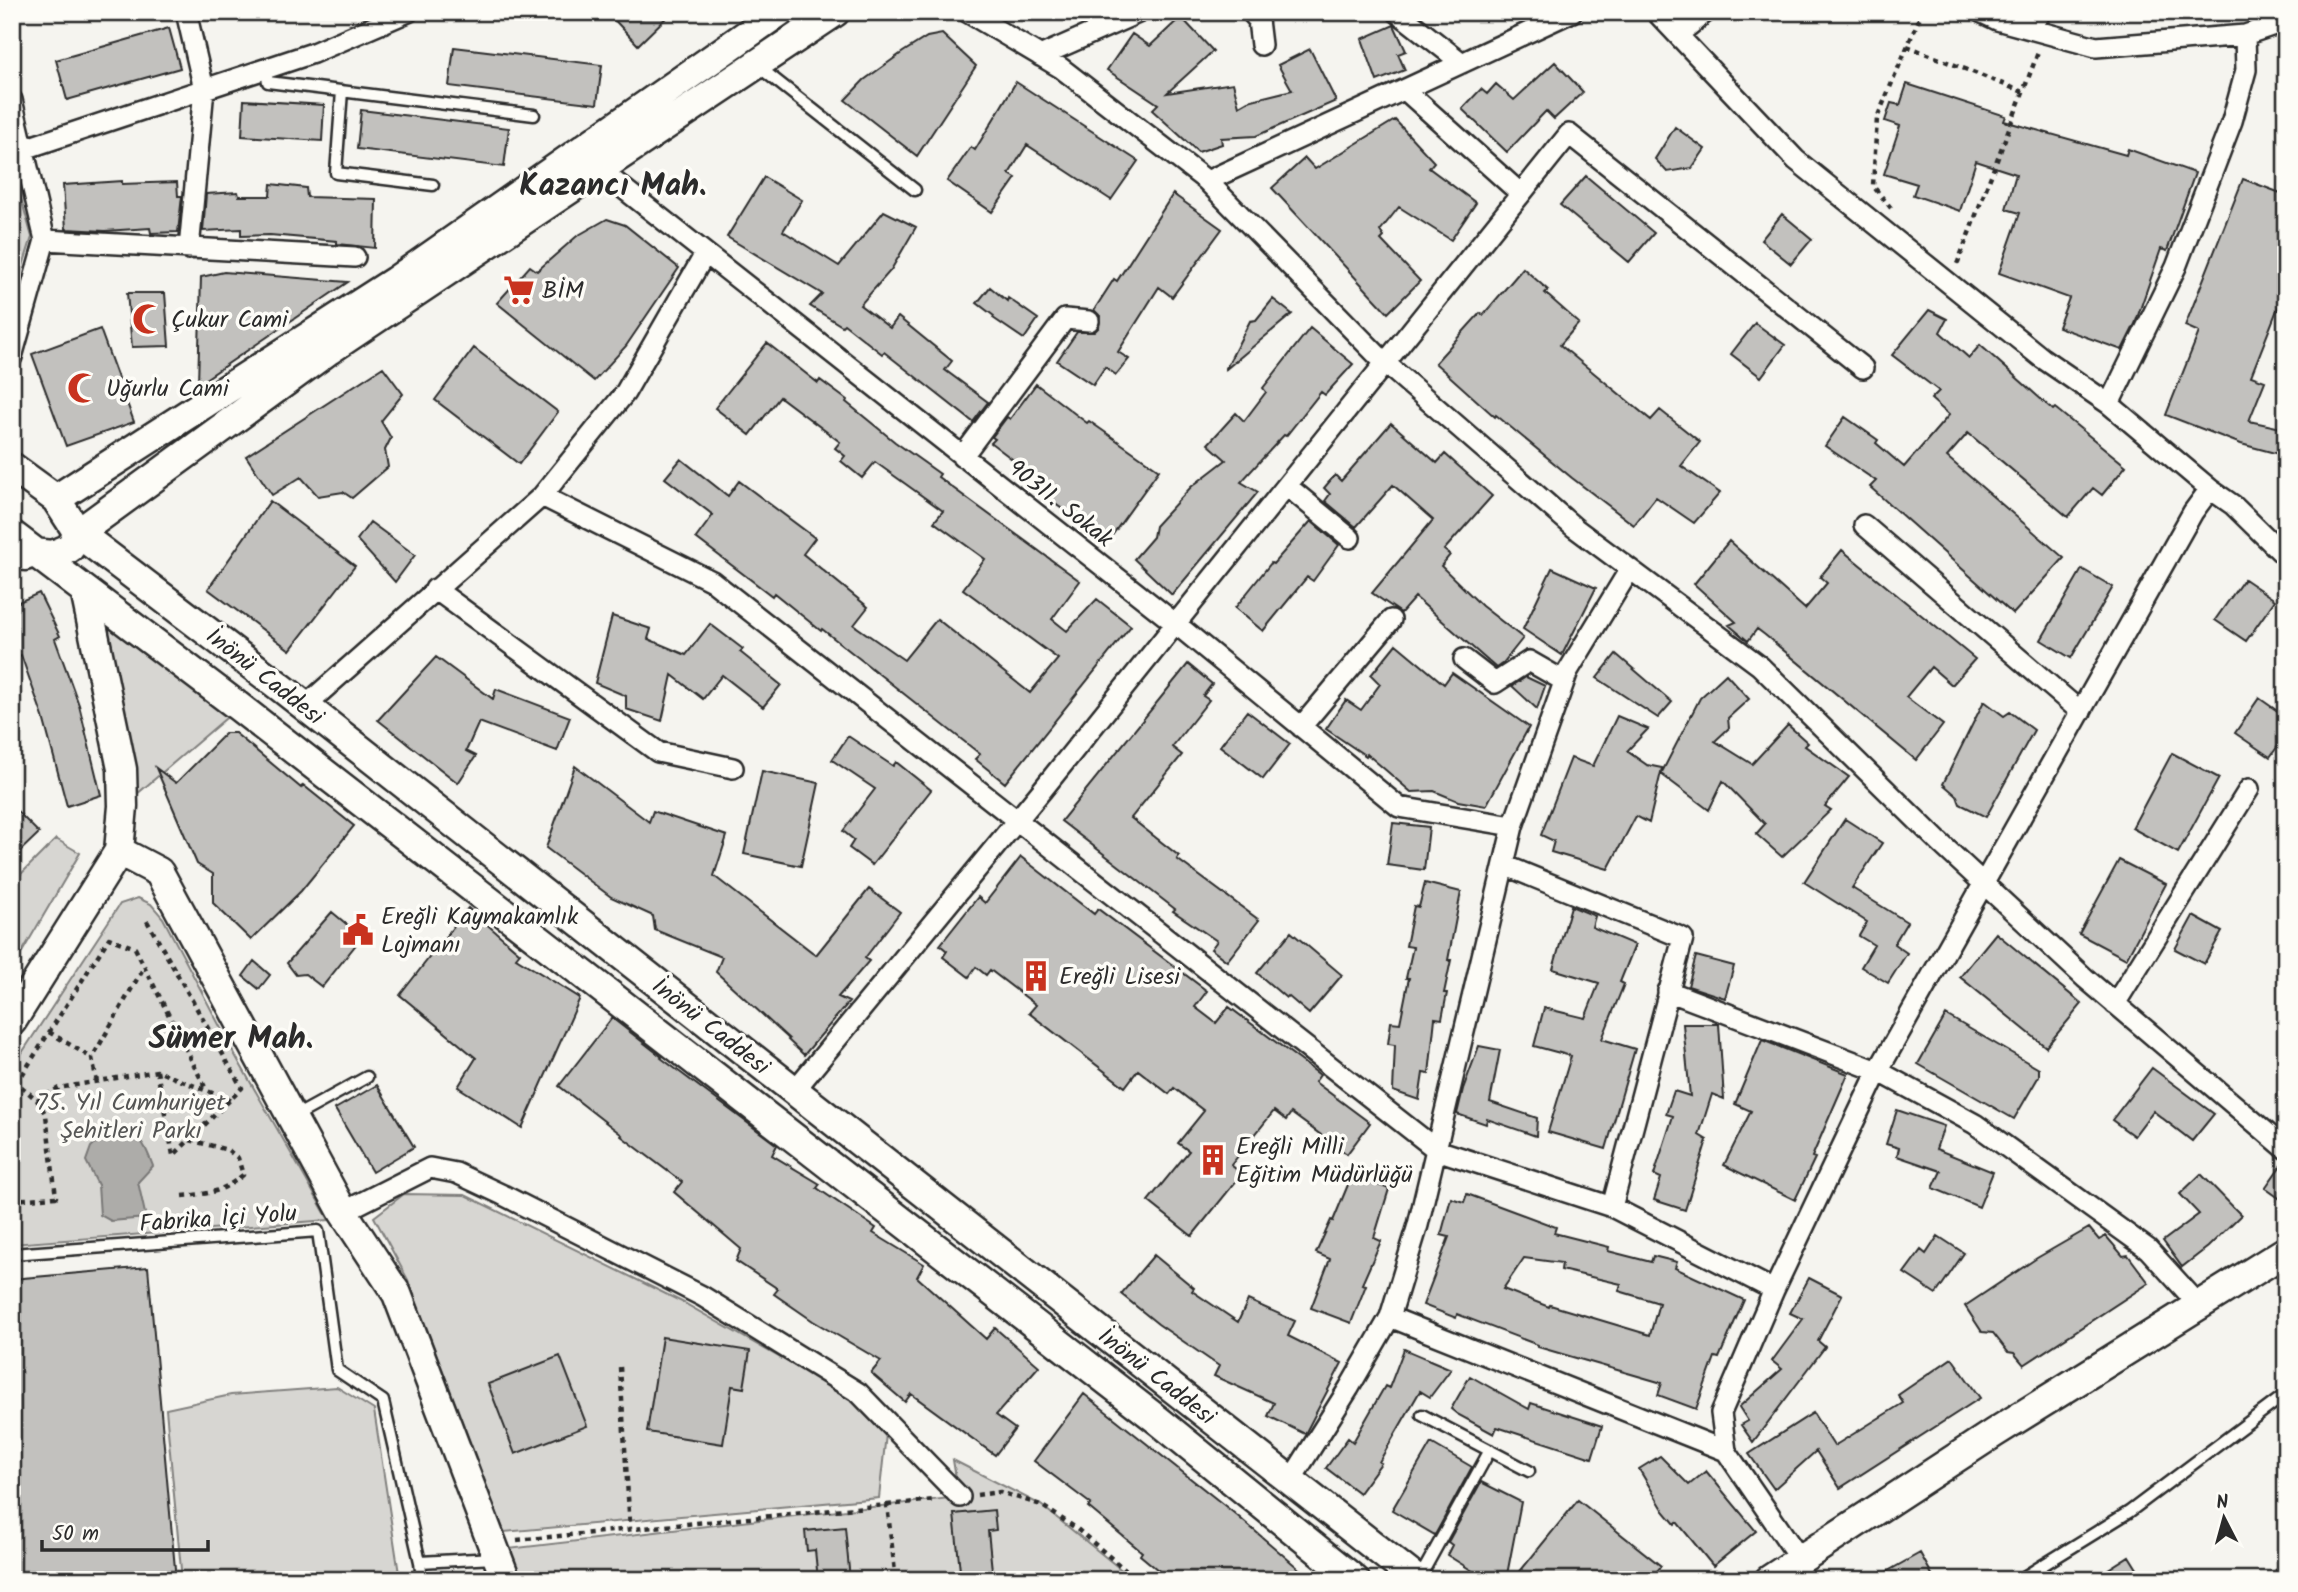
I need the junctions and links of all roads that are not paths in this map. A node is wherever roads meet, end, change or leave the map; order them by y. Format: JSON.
{"nodes":[{"id":1,"x":186,"y":12,"type":"edge"},
{"id":2,"x":408,"y":12,"type":"edge"},
{"id":3,"x":779,"y":12,"type":"edge"},
{"id":4,"x":835,"y":12,"type":"edge"},
{"id":5,"x":967,"y":12,"type":"edge"},
{"id":6,"x":1140,"y":12,"type":"edge"},
{"id":7,"x":1251,"y":12,"type":"edge"},
{"id":8,"x":1396,"y":12,"type":"edge"},
{"id":9,"x":1572,"y":12,"type":"edge"},
{"id":10,"x":1657,"y":12,"type":"edge"},
{"id":11,"x":1706,"y":12,"type":"edge"},
{"id":12,"x":1980,"y":12,"type":"edge"},
{"id":13,"x":2042,"y":12,"type":"edge"},
{"id":14,"x":2286,"y":21,"type":"edge"},
{"id":15,"x":2036,"y":31,"type":"junction"},
{"id":16,"x":1678,"y":35,"type":"junction"},
{"id":17,"x":2245,"y":35,"type":"junction"},
{"id":18,"x":1261,"y":45,"type":"dead end"},
{"id":19,"x":1041,"y":56,"type":"junction"},
{"id":20,"x":1462,"y":63,"type":"junction"},
{"id":21,"x":756,"y":65,"type":"junction"},
{"id":22,"x":265,"y":68,"type":"junction"},
{"id":23,"x":204,"y":89,"type":"junction"},
{"id":24,"x":1405,"y":90,"type":"junction"},
{"id":25,"x":342,"y":91,"type":"junction"},
{"id":26,"x":12,"y":100,"type":"edge"},
{"id":27,"x":534,"y":115,"type":"dead end"},
{"id":28,"x":18,"y":150,"type":"edge"},
{"id":29,"x":600,"y":170,"type":"junction"},
{"id":30,"x":1207,"y":181,"type":"junction"},
{"id":31,"x":433,"y":185,"type":"dead end"},
{"id":32,"x":915,"y":190,"type":"dead end"},
{"id":33,"x":1521,"y":194,"type":"junction"},
{"id":34,"x":45,"y":240,"type":"junction"},
{"id":35,"x":189,"y":249,"type":"junction"},
{"id":36,"x":705,"y":254,"type":"junction"},
{"id":37,"x":355,"y":257,"type":"dead end"},
{"id":38,"x":1089,"y":321,"type":"dead end"},
{"id":39,"x":12,"y":357,"type":"edge"},
{"id":40,"x":1385,"y":363,"type":"junction"},
{"id":41,"x":1863,"y":369,"type":"dead end"},
{"id":42,"x":2109,"y":404,"type":"junction"},
{"id":43,"x":962,"y":457,"type":"junction"},
{"id":44,"x":12,"y":467,"type":"edge"},
{"id":45,"x":1287,"y":486,"type":"junction"},
{"id":46,"x":2210,"y":489,"type":"junction"},
{"id":47,"x":542,"y":496,"type":"junction"},
{"id":48,"x":56,"y":499,"type":"junction"},
{"id":49,"x":1864,"y":525,"type":"dead end"},
{"id":50,"x":78,"y":533,"type":"junction"},
{"id":51,"x":1350,"y":538,"type":"dead end"},
{"id":52,"x":19,"y":549,"type":"edge"},
{"id":53,"x":2286,"y":557,"type":"edge"},
{"id":54,"x":1630,"y":569,"type":"junction"},
{"id":55,"x":435,"y":589,"type":"junction"},
{"id":56,"x":85,"y":592,"type":"junction"},
{"id":57,"x":1391,"y":620,"type":"dead end"},
{"id":58,"x":1176,"y":624,"type":"junction"},
{"id":59,"x":1464,"y":659,"type":"dead end"},
{"id":60,"x":1564,"y":681,"type":"junction"},
{"id":61,"x":305,"y":706,"type":"junction"},
{"id":62,"x":2081,"y":712,"type":"junction"},
{"id":63,"x":1301,"y":727,"type":"junction"},
{"id":64,"x":733,"y":768,"type":"dead end"},
{"id":65,"x":2249,"y":789,"type":"dead end"},
{"id":66,"x":1017,"y":821,"type":"junction"},
{"id":67,"x":1513,"y":826,"type":"junction"},
{"id":68,"x":119,"y":851,"type":"junction"},
{"id":69,"x":1504,"y":865,"type":"junction"},
{"id":70,"x":1984,"y":884,"type":"junction"},
{"id":71,"x":1668,"y":991,"type":"junction"},
{"id":72,"x":2115,"y":1004,"type":"junction"},
{"id":73,"x":12,"y":1021,"type":"edge"},
{"id":74,"x":1878,"y":1071,"type":"junction"},
{"id":75,"x":367,"y":1077,"type":"dead end"},
{"id":76,"x":794,"y":1091,"type":"junction"},
{"id":77,"x":290,"y":1118,"type":"junction"},
{"id":78,"x":2286,"y":1149,"type":"edge"},
{"id":79,"x":1437,"y":1150,"type":"junction"},
{"id":80,"x":1612,"y":1207,"type":"junction"},
{"id":81,"x":343,"y":1212,"type":"junction"},
{"id":82,"x":2286,"y":1251,"type":"edge"},
{"id":83,"x":12,"y":1254,"type":"edge"},
{"id":84,"x":1774,"y":1290,"type":"junction"},
{"id":85,"x":2199,"y":1305,"type":"junction"},
{"id":86,"x":1391,"y":1317,"type":"junction"},
{"id":87,"x":2286,"y":1394,"type":"edge"},
{"id":88,"x":1422,"y":1415,"type":"dead end"},
{"id":89,"x":1490,"y":1450,"type":"junction"},
{"id":90,"x":1726,"y":1451,"type":"junction"},
{"id":91,"x":1529,"y":1471,"type":"dead end"},
{"id":92,"x":1291,"y":1480,"type":"junction"},
{"id":93,"x":960,"y":1497,"type":"road end"},
{"id":94,"x":1800,"y":1559,"type":"junction"},
{"id":95,"x":499,"y":1560,"type":"edge"},
{"id":96,"x":421,"y":1562,"type":"junction"},
{"id":97,"x":422,"y":1580,"type":"edge"},
{"id":98,"x":1355,"y":1580,"type":"edge"},
{"id":99,"x":1418,"y":1580,"type":"edge"},
{"id":100,"x":1769,"y":1580,"type":"edge"},
{"id":101,"x":2019,"y":1580,"type":"edge"}],
"edges":[{"from":1,"to":23,"type":"street"},
{"from":2,"to":22,"type":"street"},
{"from":3,"to":48,"type":"main road"},
{"from":4,"to":21,"type":"main road"},
{"from":5,"to":19,"type":"street"},
{"from":6,"to":19,"type":"street"},
{"from":7,"to":18,"type":"street"},
{"from":8,"to":20,"type":"street"},
{"from":9,"to":20,"type":"street"},
{"from":10,"to":16,"type":"street"},
{"from":11,"to":16,"type":"street"},
{"from":12,"to":15,"type":"street"},
{"from":13,"to":15,"type":"street"},
{"from":14,"to":17,"type":"street"},
{"from":15,"to":17,"type":"street"},
{"from":16,"to":42,"type":"street"},
{"from":17,"to":42,"type":"street"},
{"from":19,"to":30,"type":"street"},
{"from":20,"to":24,"type":"street"},
{"from":21,"to":29,"type":"main road"},
{"from":21,"to":32,"type":"lane"},
{"from":22,"to":23,"type":"street"},
{"from":22,"to":25,"type":"lane"},
{"from":23,"to":28,"type":"street"},
{"from":23,"to":35,"type":"street"},
{"from":24,"to":30,"type":"street"},
{"from":24,"to":33,"type":"street"},
{"from":25,"to":27,"type":"lane"},
{"from":25,"to":31,"type":"lane"},
{"from":26,"to":28,"type":"street"},
{"from":28,"to":34,"type":"street"},
{"from":29,"to":36,"type":"street","name":"90311. Sokak"},
{"from":29,"to":50,"type":"main road"},
{"from":30,"to":40,"type":"street"},
{"from":33,"to":40,"type":"street"},
{"from":33,"to":41,"type":"street"},
{"from":34,"to":35,"type":"street"},
{"from":34,"to":39,"type":"street"},
{"from":35,"to":37,"type":"street"},
{"from":36,"to":43,"type":"street","name":"90311. Sokak"},
{"from":36,"to":47,"type":"street"},
{"from":38,"to":43,"type":"street"},
{"from":40,"to":45,"type":"street"},
{"from":40,"to":54,"type":"street"},
{"from":42,"to":46,"type":"street"},
{"from":43,"to":58,"type":"street","name":"90311. Sokak"},
{"from":44,"to":48,"type":"main road","name":"İnönü Caddesi"},
{"from":45,"to":51,"type":"street"},
{"from":45,"to":58,"type":"street"},
{"from":46,"to":53,"type":"street"},
{"from":46,"to":62,"type":"street"},
{"from":47,"to":55,"type":"street"},
{"from":47,"to":66,"type":"street"},
{"from":48,"to":50,"type":"main road","name":"İnönü Caddesi"},
{"from":49,"to":62,"type":"street"},
{"from":50,"to":52,"type":"main road"},
{"from":50,"to":61,"type":"main road","name":"İnönü Caddesi"},
{"from":52,"to":56,"type":"main road"},
{"from":54,"to":60,"type":"street"},
{"from":54,"to":70,"type":"street"},
{"from":55,"to":61,"type":"street"},
{"from":55,"to":64,"type":"street"},
{"from":56,"to":68,"type":"main road"},
{"from":56,"to":98,"type":"main road"},
{"from":57,"to":63,"type":"street"},
{"from":58,"to":63,"type":"street","name":"90311. Sokak"},
{"from":58,"to":66,"type":"street"},
{"from":59,"to":60,"type":"street"},
{"from":60,"to":67,"type":"street"},
{"from":61,"to":76,"type":"main road","name":"İnönü Caddesi"},
{"from":62,"to":70,"type":"street"},
{"from":63,"to":67,"type":"street","name":"90311. Sokak"},
{"from":65,"to":72,"type":"street"},
{"from":66,"to":76,"type":"street"},
{"from":66,"to":79,"type":"street"},
{"from":67,"to":69,"type":"street"},
{"from":68,"to":73,"type":"main road"},
{"from":68,"to":77,"type":"main road"},
{"from":69,"to":71,"type":"street"},
{"from":69,"to":79,"type":"street"},
{"from":70,"to":72,"type":"street"},
{"from":70,"to":74,"type":"street"},
{"from":71,"to":74,"type":"street"},
{"from":71,"to":80,"type":"street"},
{"from":72,"to":78,"type":"street"},
{"from":74,"to":84,"type":"street"},
{"from":74,"to":85,"type":"street"},
{"from":75,"to":77,"type":"lane"},
{"from":76,"to":92,"type":"main road","name":"İnönü Caddesi"},
{"from":77,"to":81,"type":"main road"},
{"from":79,"to":80,"type":"street"},
{"from":79,"to":86,"type":"street"},
{"from":80,"to":84,"type":"street"},
{"from":81,"to":93,"type":"street"},
{"from":81,"to":95,"type":"main road"},
{"from":82,"to":85,"type":"main road"},
{"from":83,"to":96,"type":"lane","name":"Fabrika İçi Yolu"},
{"from":84,"to":90,"type":"street"},
{"from":85,"to":94,"type":"main road"},
{"from":86,"to":90,"type":"street"},
{"from":86,"to":92,"type":"street"},
{"from":87,"to":101,"type":"lane"},
{"from":88,"to":89,"type":"lane"},
{"from":89,"to":91,"type":"lane"},
{"from":89,"to":99,"type":"lane"},
{"from":90,"to":94,"type":"street"},
{"from":92,"to":99,"type":"main road","name":"İnönü Caddesi"},
{"from":94,"to":100,"type":"main road"},
{"from":95,"to":96,"type":"lane"},
{"from":96,"to":97,"type":"lane","name":"Fabrika İçi Yolu"}]}
